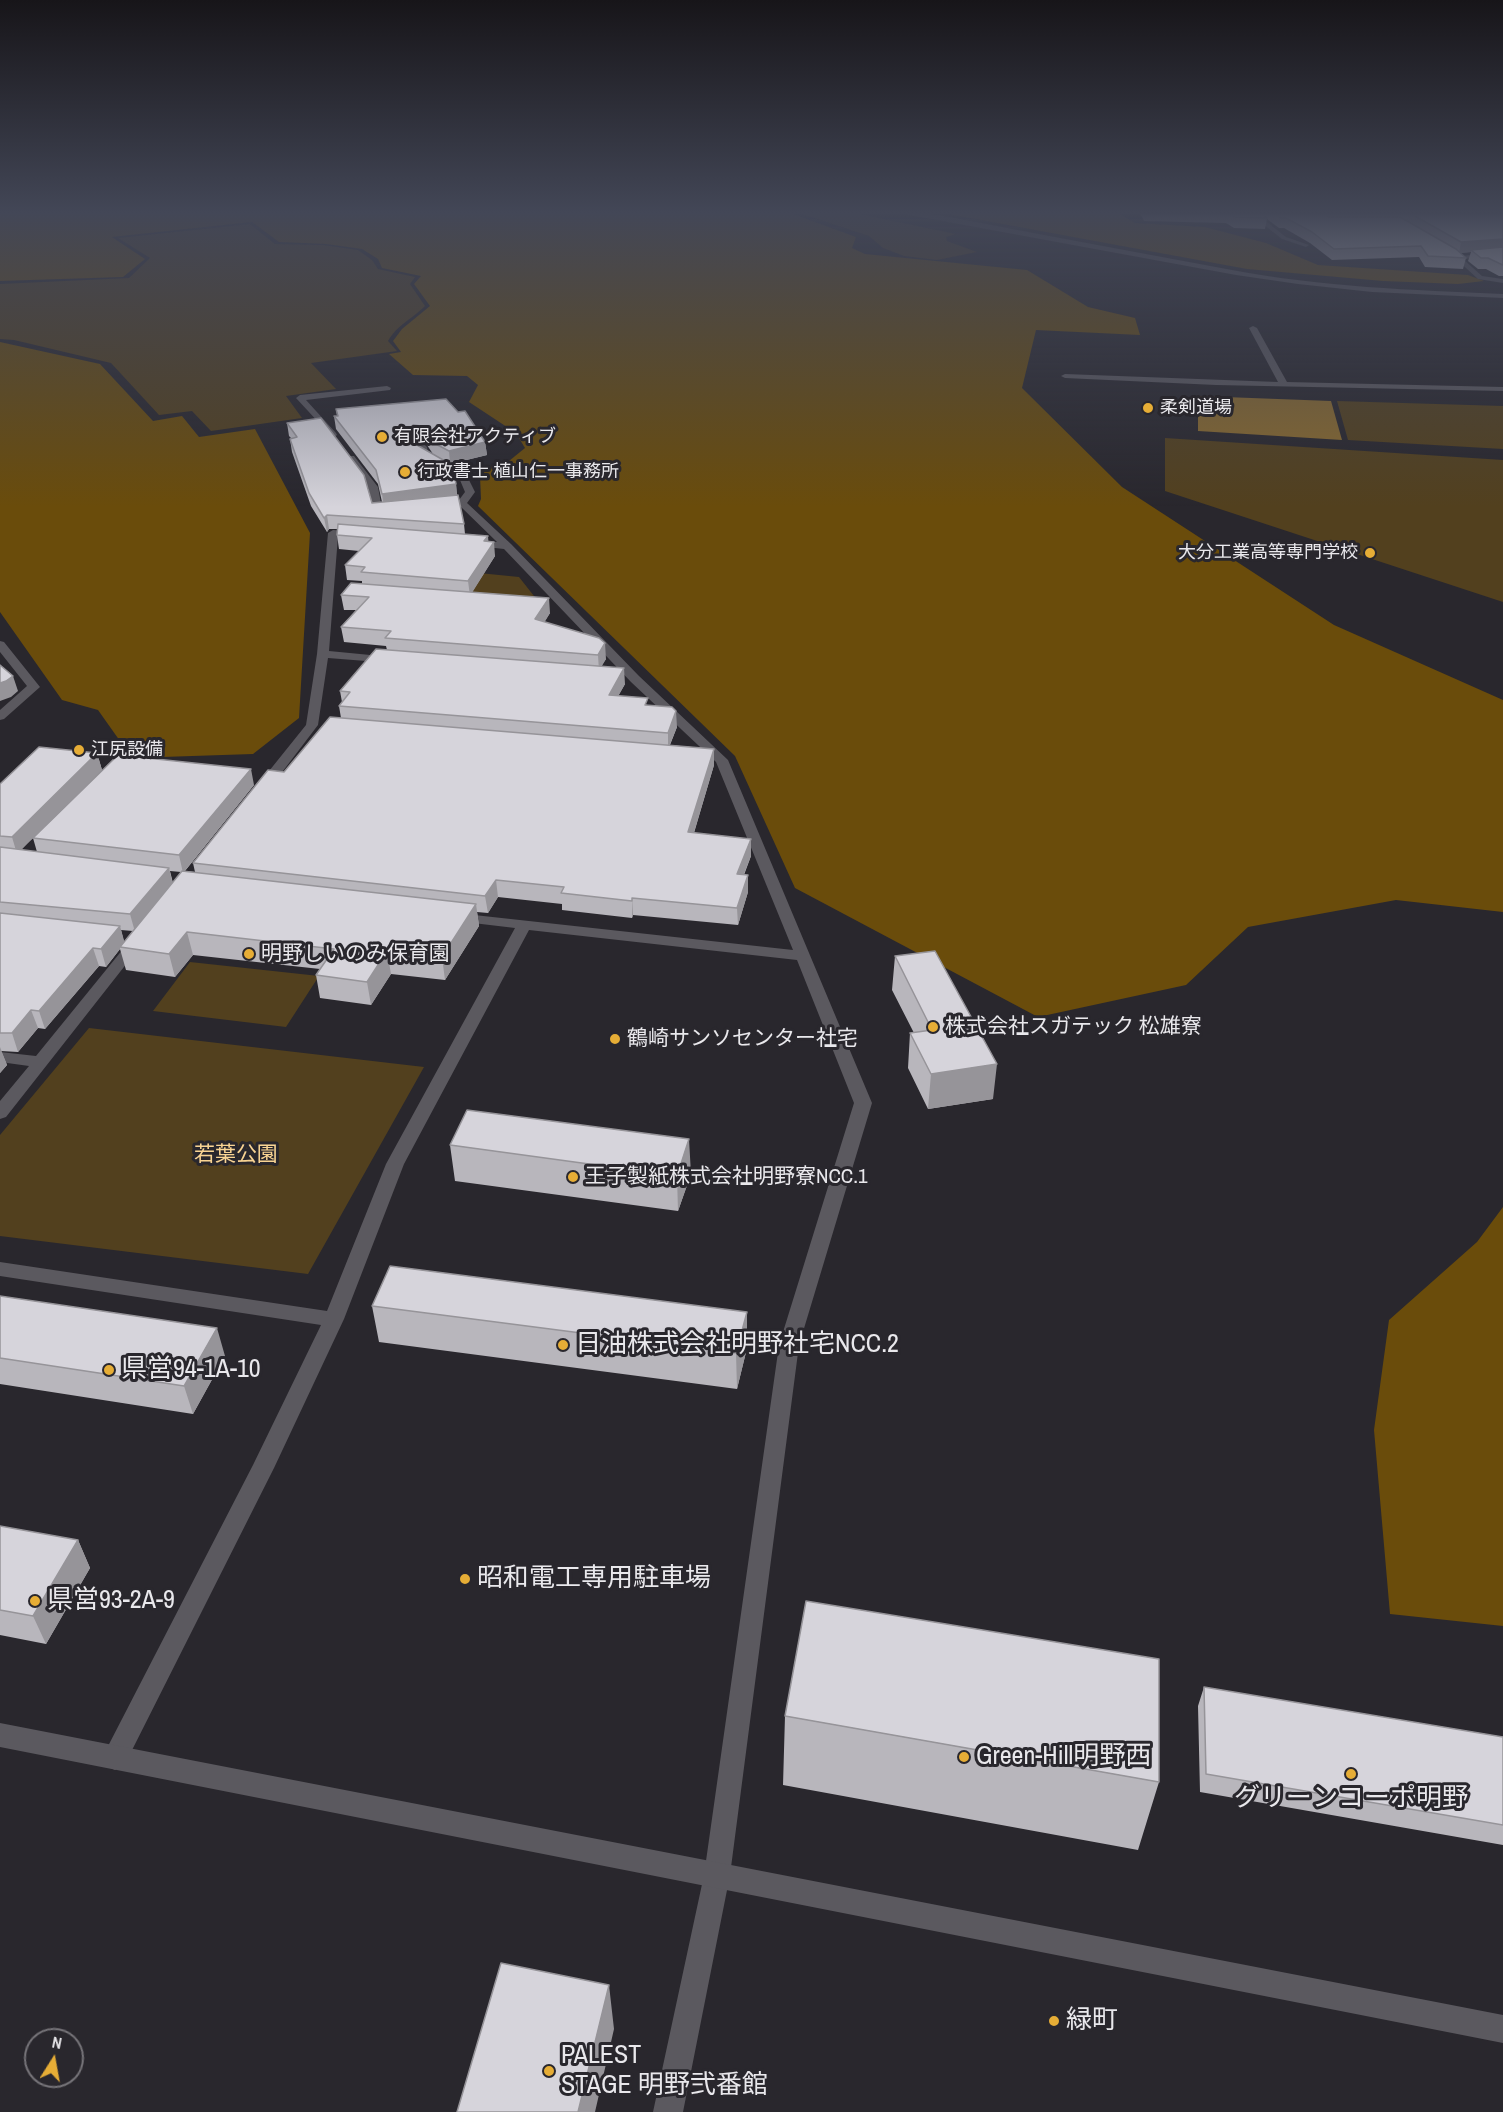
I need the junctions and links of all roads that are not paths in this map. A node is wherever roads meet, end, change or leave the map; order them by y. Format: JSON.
{"nodes":[{"id":1,"x":1253,"y":328,"type":"dead end"},
{"id":2,"x":1065,"y":376,"type":"dead end"},
{"id":3,"x":1283,"y":383,"type":"junction"},
{"id":4,"x":387,"y":388,"type":"dead end"},
{"id":5,"x":1503,"y":388,"type":"edge"},
{"id":6,"x":338,"y":441,"type":"edge"},
{"id":7,"x":418,"y":442,"type":"edge"},
{"id":8,"x":345,"y":450,"type":"edge"},
{"id":9,"x":462,"y":502,"type":"junction"},
{"id":10,"x":430,"y":506,"type":"edge"},
{"id":11,"x":399,"y":510,"type":"edge"},
{"id":12,"x":379,"y":536,"type":"edge"},
{"id":13,"x":460,"y":542,"type":"edge"},
{"id":14,"x":507,"y":546,"type":"junction"},
{"id":15,"x":0,"y":644,"type":"edge"},
{"id":16,"x":323,"y":654,"type":"junction"},
{"id":17,"x":404,"y":661,"type":"edge"},
{"id":18,"x":612,"y":677,"type":"edge"},
{"id":19,"x":635,"y":679,"type":"junction"},
{"id":20,"x":0,"y":716,"type":"edge"},
{"id":21,"x":698,"y":758,"type":"edge"},
{"id":22,"x":722,"y":760,"type":"junction"},
{"id":23,"x":254,"y":798,"type":"edge"},
{"id":24,"x":442,"y":915,"type":"edge"},
{"id":25,"x":524,"y":925,"type":"junction"},
{"id":26,"x":116,"y":937,"type":"edge"},
{"id":27,"x":802,"y":956,"type":"junction"},
{"id":28,"x":0,"y":1057,"type":"edge"},
{"id":29,"x":41,"y":1062,"type":"junction"},
{"id":30,"x":0,"y":1113,"type":"edge"},
{"id":31,"x":0,"y":1269,"type":"edge"},
{"id":32,"x":334,"y":1319,"type":"junction"},
{"id":33,"x":0,"y":1735,"type":"edge"},
{"id":34,"x":115,"y":1758,"type":"junction"},
{"id":35,"x":717,"y":1875,"type":"junction"},
{"id":36,"x":1503,"y":2029,"type":"edge"},
{"id":37,"x":668,"y":2112,"type":"edge"}],
"edges":[{"from":1,"to":3,"type":"street"},
{"from":2,"to":3,"type":"street"},
{"from":3,"to":5,"type":"street"},
{"from":4,"to":6,"type":"street"},
{"from":7,"to":9,"type":"street"},
{"from":8,"to":11,"type":"street"},
{"from":9,"to":10,"type":"street"},
{"from":9,"to":14,"type":"street"},
{"from":12,"to":16,"type":"street"},
{"from":13,"to":14,"type":"street"},
{"from":14,"to":19,"type":"street"},
{"from":15,"to":20,"type":"street"},
{"from":16,"to":17,"type":"street"},
{"from":16,"to":23,"type":"street"},
{"from":18,"to":19,"type":"street"},
{"from":19,"to":22,"type":"street"},
{"from":21,"to":22,"type":"street"},
{"from":22,"to":27,"type":"street"},
{"from":24,"to":25,"type":"street"},
{"from":25,"to":27,"type":"street"},
{"from":25,"to":32,"type":"street"},
{"from":26,"to":29,"type":"street"},
{"from":27,"to":35,"type":"street"},
{"from":28,"to":29,"type":"street"},
{"from":29,"to":30,"type":"street"},
{"from":31,"to":32,"type":"street"},
{"from":32,"to":34,"type":"street"},
{"from":33,"to":34,"type":"street"},
{"from":34,"to":35,"type":"street"},
{"from":35,"to":36,"type":"street"},
{"from":35,"to":37,"type":"street"}]}
